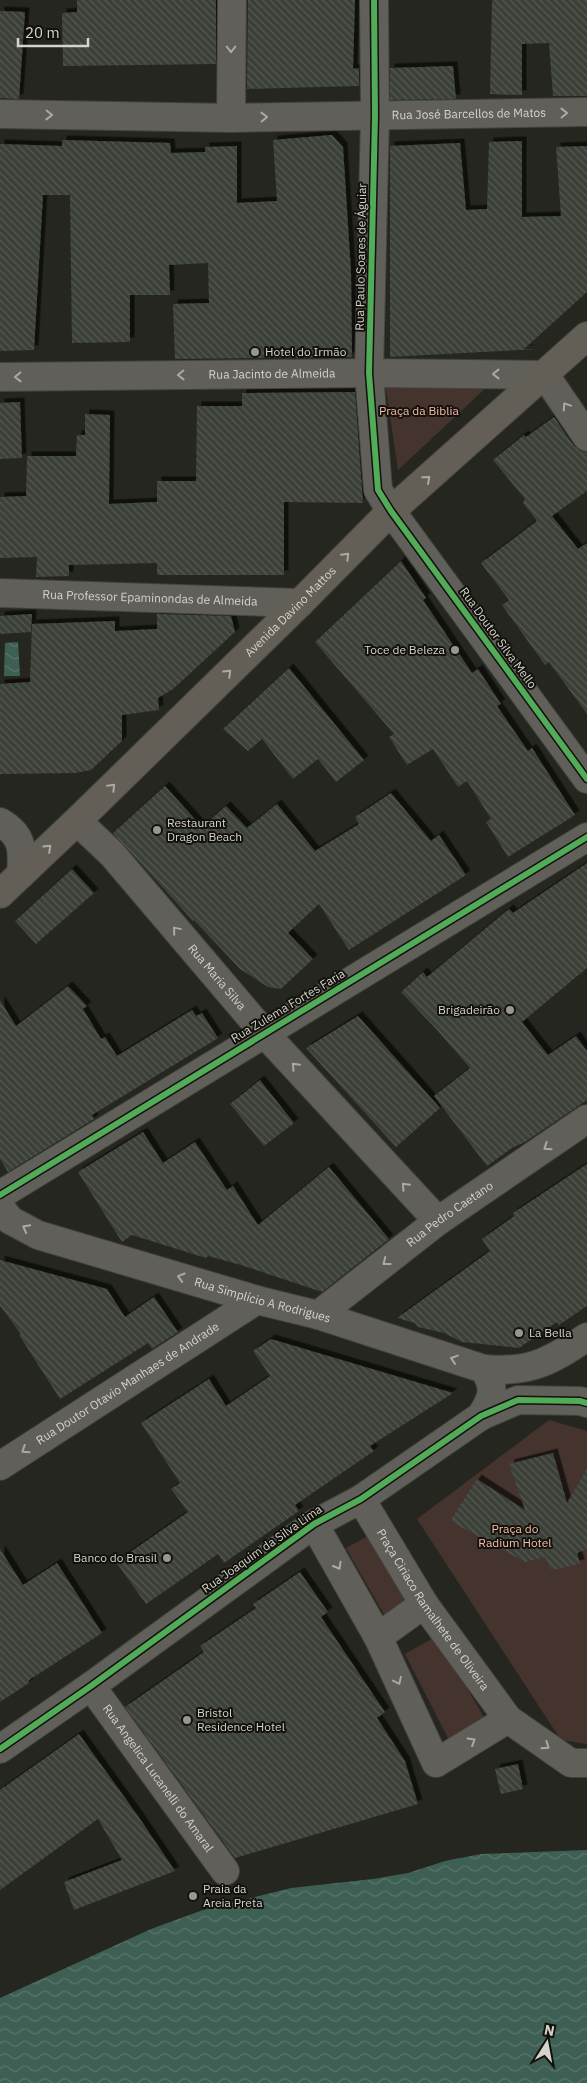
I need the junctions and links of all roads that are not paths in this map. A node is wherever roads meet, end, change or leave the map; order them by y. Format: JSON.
{"nodes":[{"id":1,"x":232,"y":0,"type":"edge"},
{"id":2,"x":374,"y":0,"type":"edge"},
{"id":3,"x":587,"y":112,"type":"edge"},
{"id":4,"x":0,"y":114,"type":"edge"},
{"id":5,"x":375,"y":116,"type":"junction"},
{"id":6,"x":231,"y":118,"type":"junction"},
{"id":7,"x":587,"y":336,"type":"edge"},
{"id":8,"x":370,"y":373,"type":"junction"},
{"id":9,"x":545,"y":375,"type":"junction"},
{"id":10,"x":0,"y":377,"type":"edge"},
{"id":11,"x":587,"y":437,"type":"edge"},
{"id":12,"x":390,"y":511,"type":"junction"},
{"id":13,"x":0,"y":593,"type":"edge"},
{"id":14,"x":300,"y":603,"type":"junction"},
{"id":15,"x":587,"y":779,"type":"edge"},
{"id":16,"x":77,"y":821,"type":"junction"},
{"id":17,"x":0,"y":822,"type":"edge"},
{"id":18,"x":587,"y":837,"type":"edge"},
{"id":19,"x":20,"y":874,"type":"junction"},
{"id":20,"x":0,"y":894,"type":"edge"},
{"id":21,"x":265,"y":1034,"type":"junction"},
{"id":22,"x":587,"y":1119,"type":"edge"},
{"id":23,"x":0,"y":1195,"type":"edge"},
{"id":24,"x":0,"y":1207,"type":"edge"},
{"id":25,"x":438,"y":1222,"type":"junction"},
{"id":26,"x":257,"y":1300,"type":"junction"},
{"id":27,"x":318,"y":1315,"type":"junction"},
{"id":28,"x":587,"y":1337,"type":"edge"},
{"id":29,"x":556,"y":1358,"type":"junction"},
{"id":30,"x":484,"y":1369,"type":"junction"},
{"id":31,"x":584,"y":1402,"type":"edge"},
{"id":32,"x":481,"y":1416,"type":"junction"},
{"id":33,"x":0,"y":1466,"type":"edge"},
{"id":34,"x":361,"y":1499,"type":"junction"},
{"id":35,"x":314,"y":1524,"type":"junction"},
{"id":36,"x":424,"y":1604,"type":"junction"},
{"id":37,"x":378,"y":1637,"type":"junction"},
{"id":38,"x":91,"y":1686,"type":"junction"},
{"id":39,"x":508,"y":1719,"type":"junction"},
{"id":40,"x":0,"y":1749,"type":"edge"},
{"id":41,"x":587,"y":1763,"type":"edge"},
{"id":42,"x":225,"y":1871,"type":"dead end"}],
"edges":[{"from":1,"to":6,"type":"street","one_way":true},
{"from":2,"to":5,"type":"street","name":"Rua Paulo Soares de Águiar"},
{"from":5,"to":3,"type":"street","name":"Rua José Barcellos de Matos","one_way":true},
{"from":4,"to":6,"type":"street","name":"Rua José Barcellos de Matos","one_way":true},
{"from":6,"to":5,"type":"street","name":"Rua José Barcellos de Matos","one_way":true},
{"from":5,"to":8,"type":"street","name":"Rua Paulo Soares de Águiar"},
{"from":7,"to":9,"type":"main road","name":"Avenida Davino Mattos"},
{"from":9,"to":8,"type":"street","name":"Rua Jacinto de Almeida","one_way":true},
{"from":8,"to":10,"type":"street","name":"Rua Jacinto de Almeida","one_way":true},
{"from":8,"to":12,"type":"street","name":"Rua Paulo Soares de Águiar"},
{"from":11,"to":9,"type":"street","one_way":true},
{"from":12,"to":9,"type":"main road","name":"Avenida Davino Mattos","one_way":true},
{"from":14,"to":12,"type":"main road","name":"Avenida Davino Mattos","one_way":true},
{"from":12,"to":15,"type":"street","name":"Rua Doutor Silva Mello"},
{"from":13,"to":14,"type":"street","name":"Rua Professor Epaminondas de Almeida"},
{"from":16,"to":14,"type":"main road","name":"Avenida Davino Mattos","one_way":true},
{"from":19,"to":16,"type":"main road","name":"Avenida Davino Mattos","one_way":true},
{"from":21,"to":16,"type":"street","name":"Rua Maria Silva","one_way":true},
{"from":17,"to":19,"type":"street"},
{"from":18,"to":21,"type":"street","name":"Rua Zulema Fortes Faria"},
{"from":19,"to":20,"type":"main road","name":"Avenida Davino Mattos"},
{"from":21,"to":23,"type":"street","name":"Rua Zulema Fortes Faria"},
{"from":25,"to":21,"type":"street","name":"Rua Maria Silva","one_way":true},
{"from":22,"to":25,"type":"street","name":"Rua Pedro Caetano","one_way":true},
{"from":26,"to":24,"type":"street","name":"Rua Simplício A Rodrigues","one_way":true},
{"from":25,"to":27,"type":"street","name":"Rua Pedro Caetano","one_way":true},
{"from":26,"to":27,"type":"street","name":"Rua Simplício A Rodrigues"},
{"from":26,"to":33,"type":"street","name":"Rua Doutor Otavio Manhaes de Andrade","one_way":true},
{"from":30,"to":27,"type":"street","name":"Rua Simplício A Rodrigues","one_way":true},
{"from":28,"to":29,"type":"street"},
{"from":29,"to":30,"type":"street"},
{"from":29,"to":31,"type":"street"},
{"from":30,"to":32,"type":"street"},
{"from":31,"to":32,"type":"street","name":"Rua Joaquim da Silva Lima"},
{"from":32,"to":34,"type":"street","name":"Rua Joaquim da Silva Lima"},
{"from":34,"to":35,"type":"street","name":"Rua Joaquim da Silva Lima"},
{"from":34,"to":36,"type":"street","name":"Praça Ciriaco Ramalhete de Oliveira"},
{"from":35,"to":37,"type":"street","name":"Rua Joaquim da Silva Lima","one_way":true},
{"from":35,"to":38,"type":"street","name":"Rua Joaquim da Silva Lima"},
{"from":36,"to":37,"type":"street"},
{"from":36,"to":39,"type":"street","name":"Praça Ciriaco Ramalhete de Oliveira"},
{"from":37,"to":39,"type":"street","name":"Rua Joaquim da Silva Lima","one_way":true},
{"from":38,"to":40,"type":"street","name":"Rua Joaquim da Silva Lima"},
{"from":38,"to":42,"type":"street","name":"Rua Angelica Lucanelli do Amaral"},
{"from":39,"to":41,"type":"street","name":"Praça Ciriaco Ramalhete de Oliveira","one_way":true}]}
